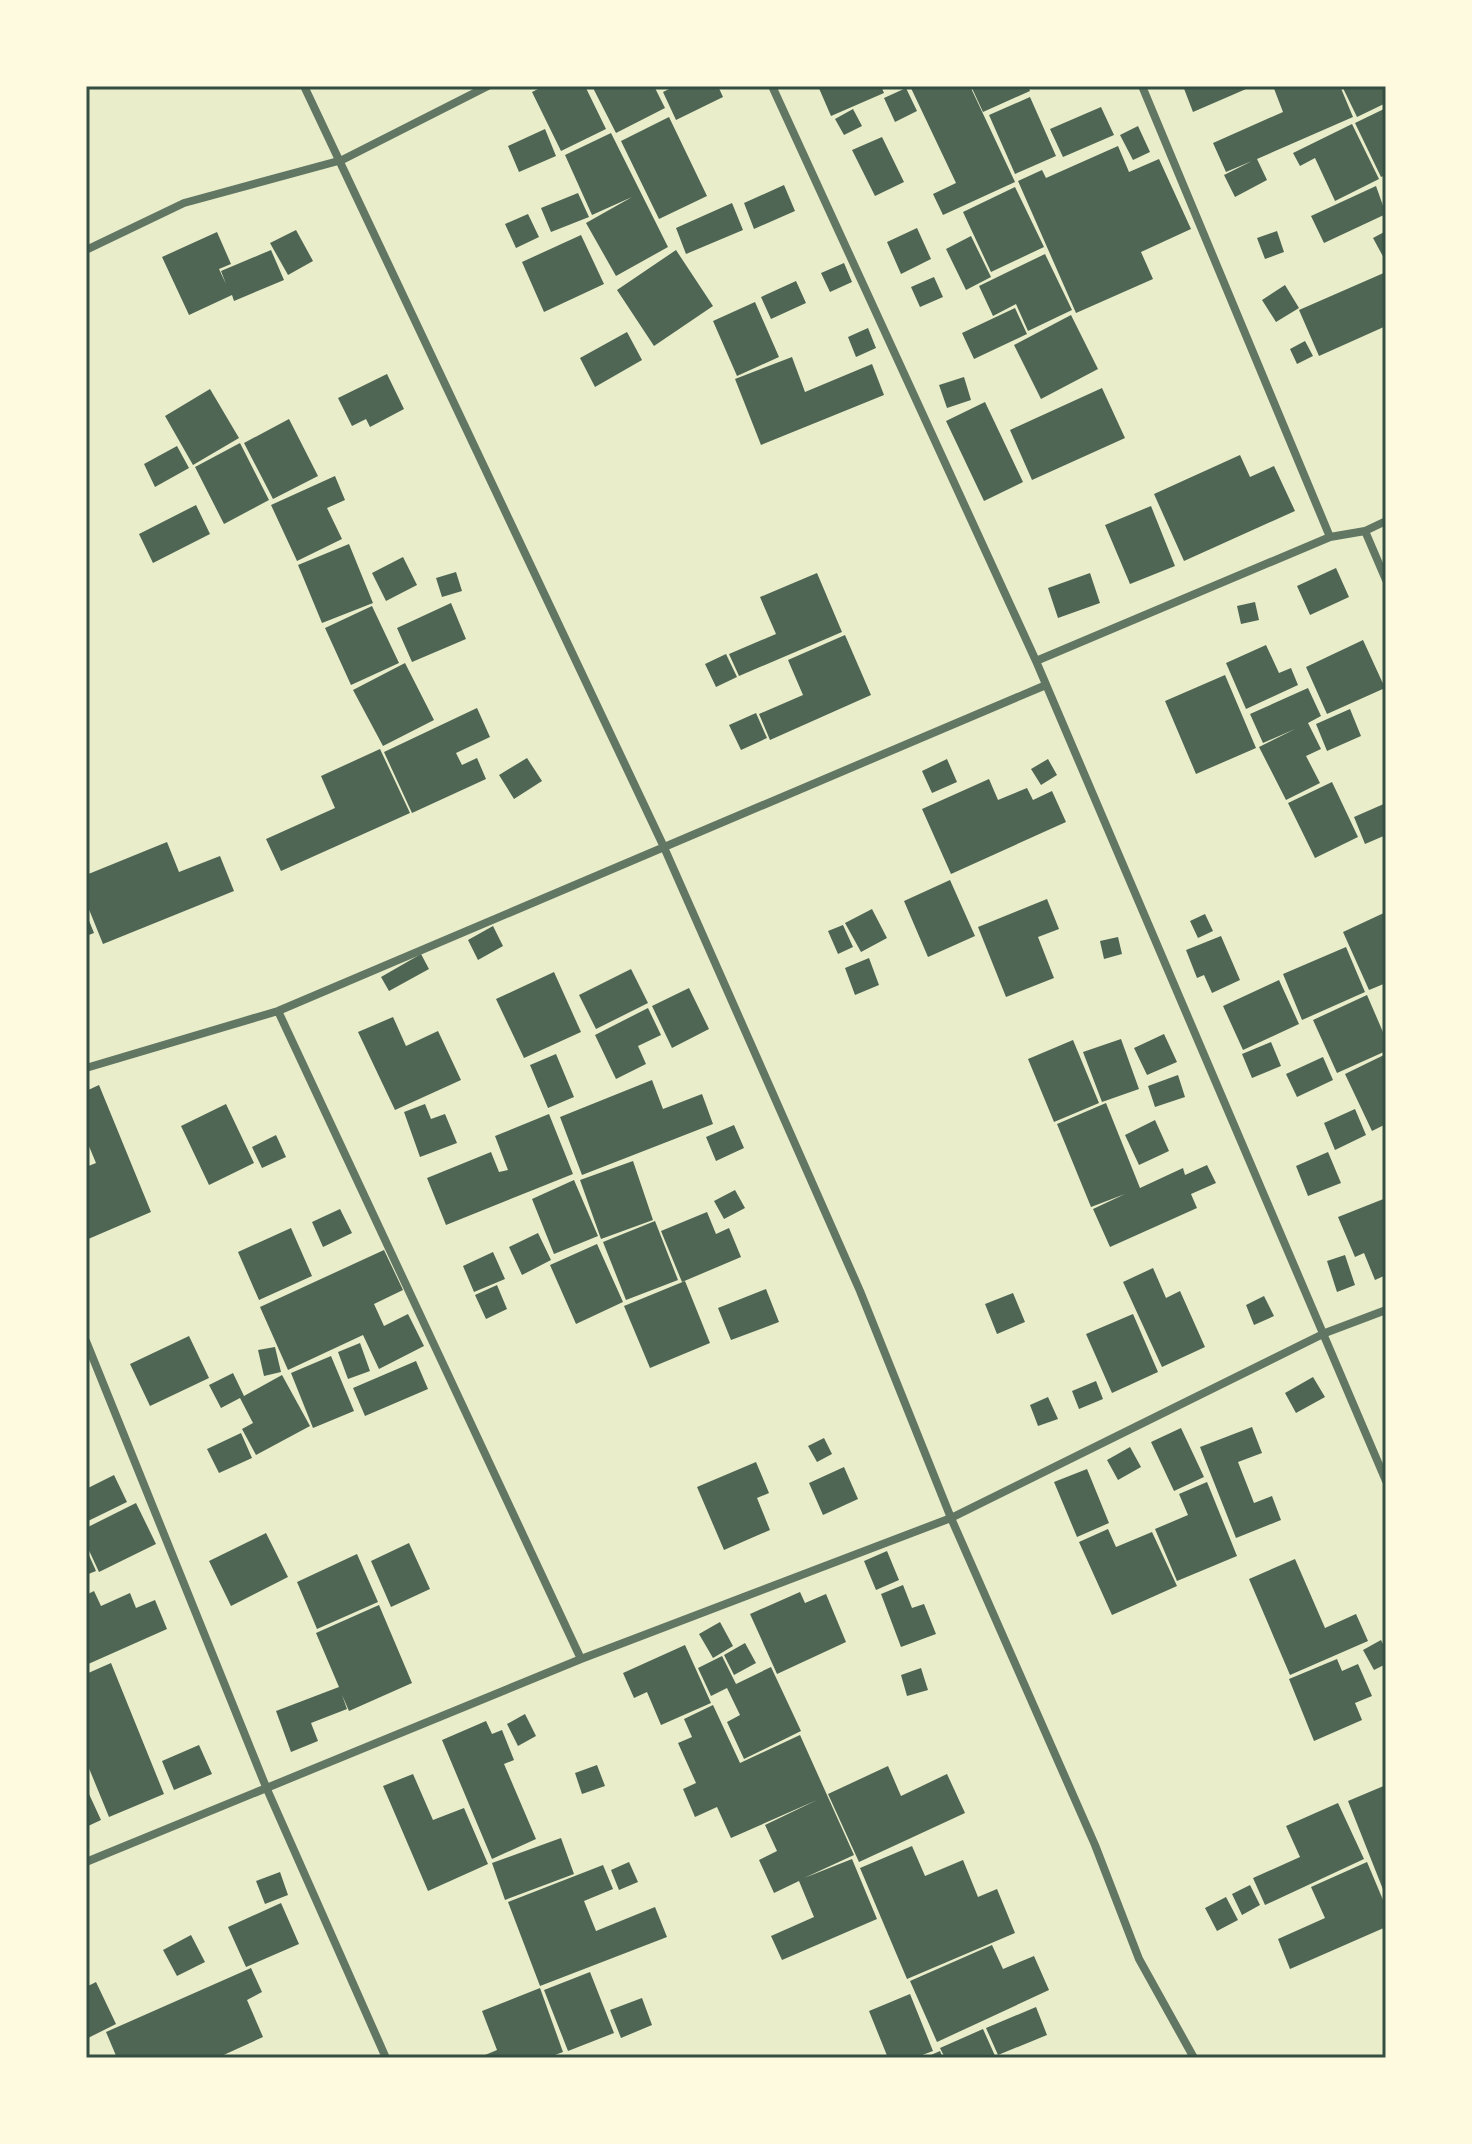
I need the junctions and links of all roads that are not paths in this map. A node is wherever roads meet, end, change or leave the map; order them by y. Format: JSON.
{"nodes":[{"id":1,"x":304,"y":86,"type":"edge"},
{"id":2,"x":488,"y":86,"type":"edge"},
{"id":3,"x":772,"y":86,"type":"edge"},
{"id":4,"x":1142,"y":86,"type":"edge"},
{"id":5,"x":342,"y":160,"type":"junction"},
{"id":6,"x":86,"y":250,"type":"edge"},
{"id":7,"x":1386,"y":521,"type":"edge"},
{"id":8,"x":1365,"y":531,"type":"junction"},
{"id":9,"x":1330,"y":537,"type":"junction"},
{"id":10,"x":1386,"y":580,"type":"edge"},
{"id":11,"x":1036,"y":661,"type":"junction"},
{"id":12,"x":1046,"y":685,"type":"junction"},
{"id":13,"x":663,"y":845,"type":"junction"},
{"id":14,"x":278,"y":1011,"type":"junction"},
{"id":15,"x":86,"y":1068,"type":"edge"},
{"id":16,"x":1386,"y":1310,"type":"edge"},
{"id":17,"x":1325,"y":1333,"type":"junction"},
{"id":18,"x":86,"y":1341,"type":"edge"},
{"id":19,"x":1386,"y":1481,"type":"edge"},
{"id":20,"x":951,"y":1518,"type":"junction"},
{"id":21,"x":581,"y":1659,"type":"junction"},
{"id":22,"x":266,"y":1787,"type":"junction"},
{"id":23,"x":86,"y":1862,"type":"edge"},
{"id":24,"x":386,"y":2058,"type":"edge"},
{"id":25,"x":1194,"y":2058,"type":"edge"}],
"edges":[{"from":1,"to":5,"type":"street"},
{"from":2,"to":5,"type":"street"},
{"from":3,"to":11,"type":"street"},
{"from":4,"to":9,"type":"street"},
{"from":5,"to":6,"type":"street"},
{"from":5,"to":13,"type":"street"},
{"from":7,"to":8,"type":"street"},
{"from":8,"to":9,"type":"street"},
{"from":8,"to":10,"type":"street"},
{"from":9,"to":11,"type":"street"},
{"from":11,"to":12,"type":"street"},
{"from":12,"to":13,"type":"street"},
{"from":12,"to":17,"type":"street"},
{"from":13,"to":14,"type":"street"},
{"from":13,"to":20,"type":"street"},
{"from":14,"to":15,"type":"street"},
{"from":14,"to":21,"type":"street"},
{"from":16,"to":17,"type":"street"},
{"from":17,"to":19,"type":"street"},
{"from":17,"to":20,"type":"street"},
{"from":18,"to":22,"type":"street"},
{"from":20,"to":21,"type":"street"},
{"from":20,"to":25,"type":"street"},
{"from":21,"to":22,"type":"street"},
{"from":22,"to":23,"type":"street"},
{"from":22,"to":24,"type":"street"}]}
